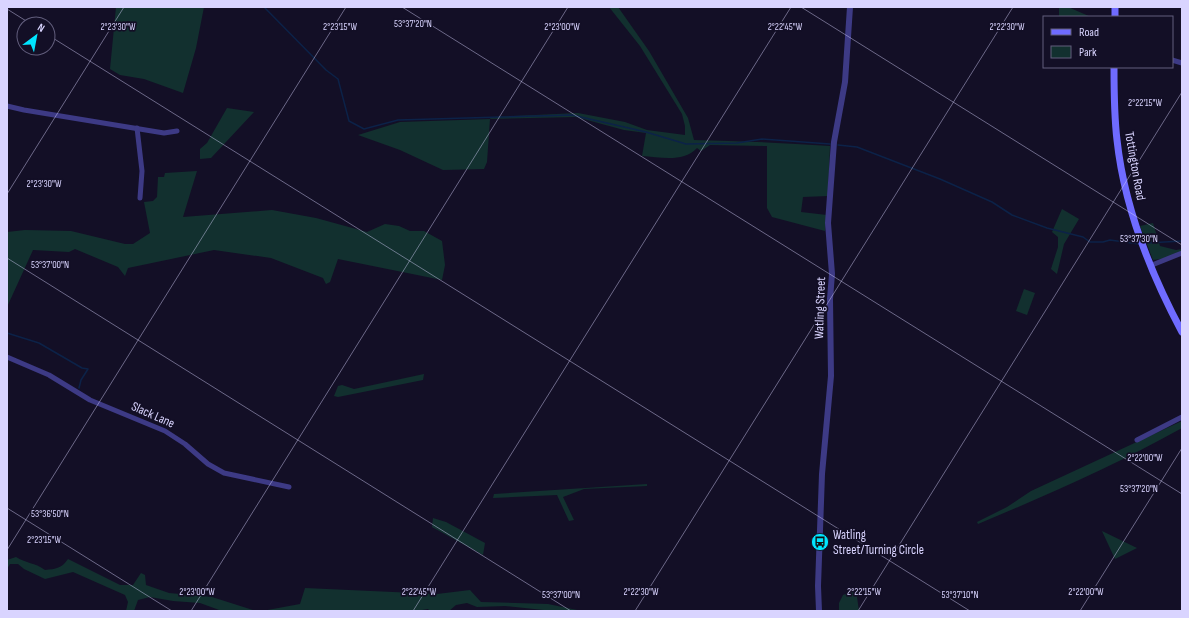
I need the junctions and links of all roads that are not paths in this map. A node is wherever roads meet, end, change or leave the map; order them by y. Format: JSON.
{"nodes":[{"id":1,"x":850,"y":7,"type":"edge"},
{"id":2,"x":1114,"y":68,"type":"edge"},
{"id":3,"x":7,"y":106,"type":"edge"},
{"id":4,"x":137,"y":128,"type":"junction"},
{"id":5,"x":176,"y":131,"type":"dead end"},
{"id":6,"x":140,"y":198,"type":"dead end"},
{"id":7,"x":1182,"y":254,"type":"edge"},
{"id":8,"x":1152,"y":265,"type":"junction"},
{"id":9,"x":1182,"y":332,"type":"edge"},
{"id":10,"x":7,"y":357,"type":"edge"},
{"id":11,"x":1182,"y":417,"type":"edge"},
{"id":12,"x":1137,"y":440,"type":"dead end"},
{"id":13,"x":290,"y":487,"type":"dead end"},
{"id":14,"x":819,"y":611,"type":"edge"}],
"edges":[{"from":1,"to":14,"type":"street","name":"Watling Street"},
{"from":2,"to":8,"type":"main road","name":"Tottington Road"},
{"from":3,"to":4,"type":"street"},
{"from":4,"to":5,"type":"street"},
{"from":4,"to":6,"type":"street"},
{"from":7,"to":8,"type":"street"},
{"from":8,"to":9,"type":"main road","name":"Tottington Road"},
{"from":10,"to":13,"type":"street","name":"Slack Lane"},
{"from":11,"to":12,"type":"street"}]}
